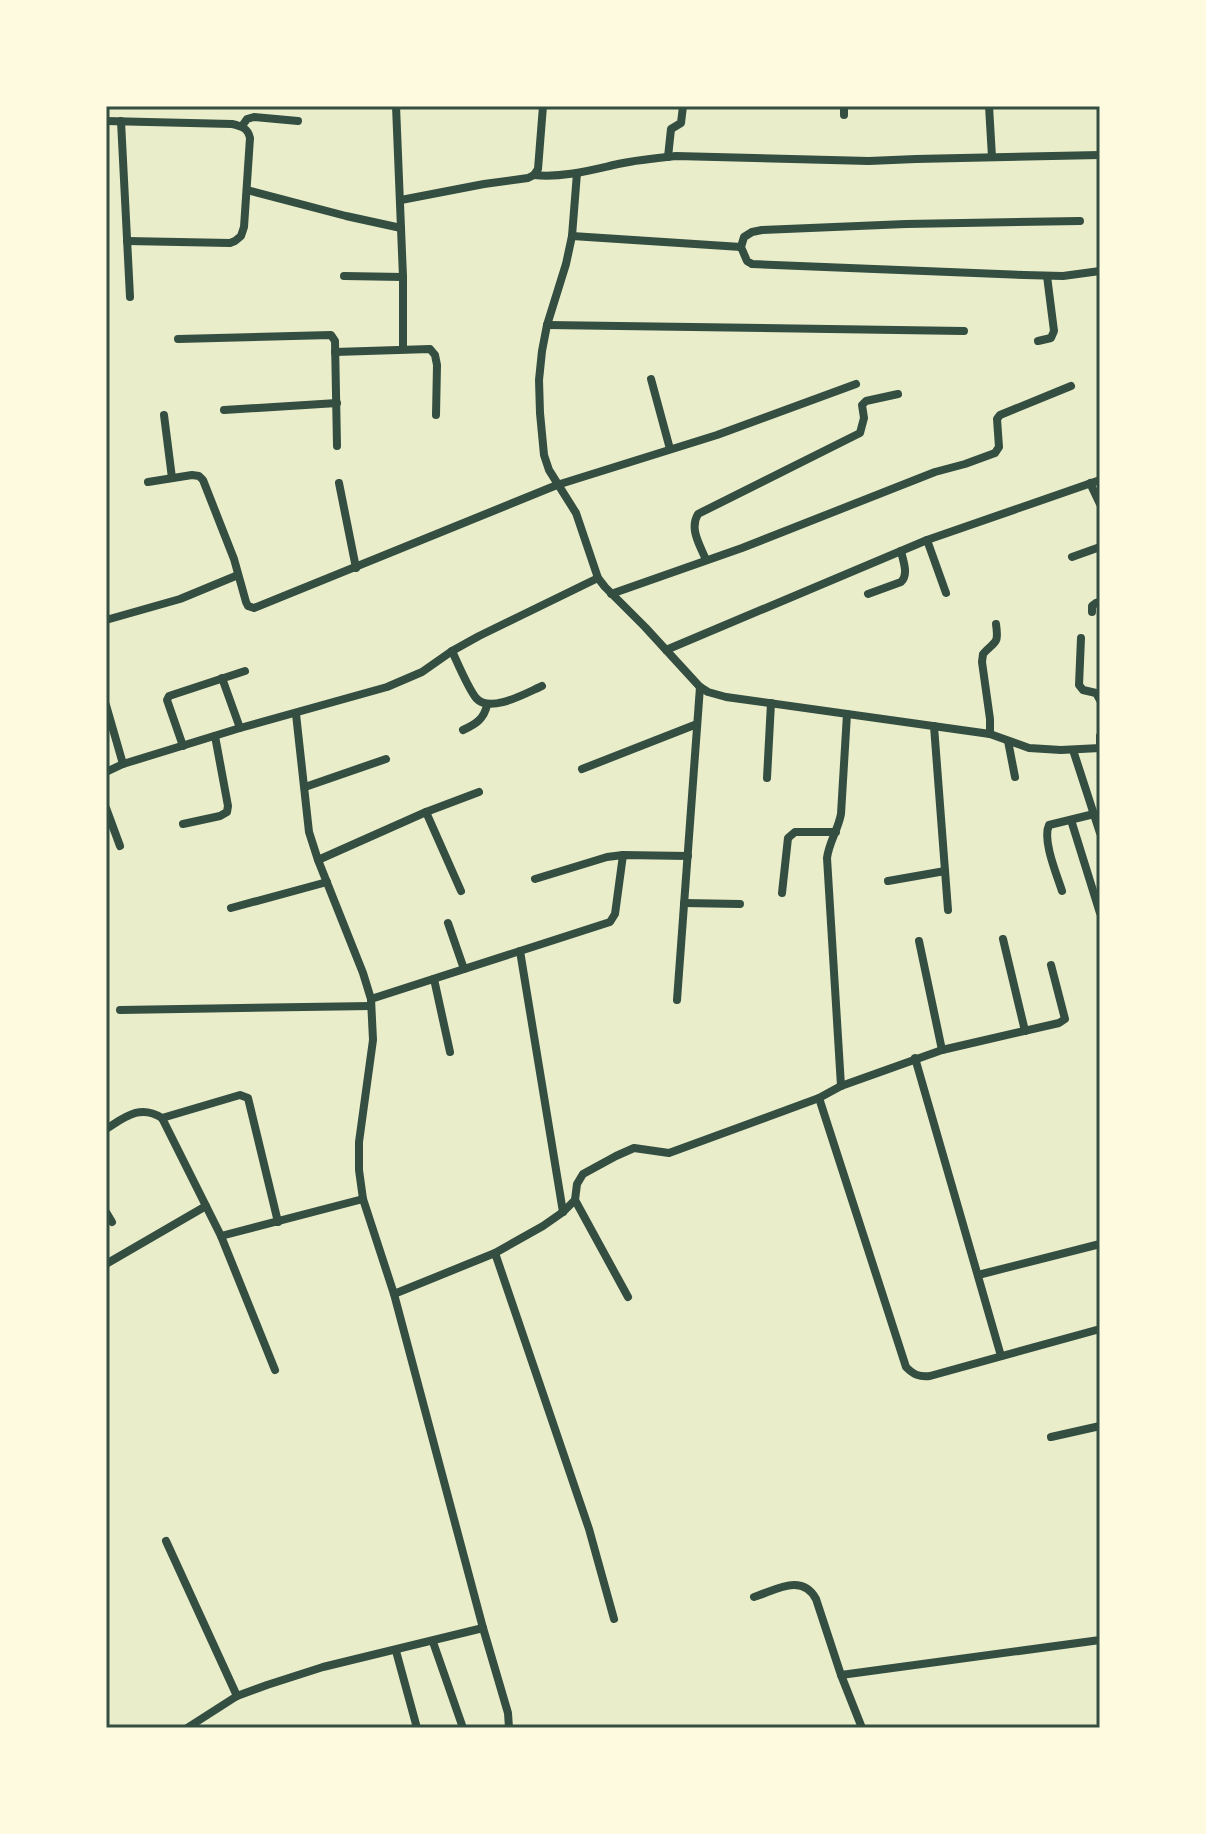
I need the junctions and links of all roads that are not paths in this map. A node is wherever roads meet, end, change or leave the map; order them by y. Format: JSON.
{"nodes":[{"id":1,"x":396,"y":106,"type":"edge"},
{"id":2,"x":543,"y":106,"type":"edge"},
{"id":3,"x":683,"y":106,"type":"edge"},
{"id":4,"x":989,"y":106,"type":"edge"},
{"id":5,"x":106,"y":121,"type":"edge"},
{"id":6,"x":121,"y":121,"type":"junction"},
{"id":7,"x":298,"y":121,"type":"dead end"},
{"id":8,"x":242,"y":126,"type":"junction"},
{"id":9,"x":1100,"y":155,"type":"edge"},
{"id":10,"x":668,"y":157,"type":"junction"},
{"id":11,"x":992,"y":157,"type":"junction"},
{"id":12,"x":577,"y":173,"type":"junction"},
{"id":13,"x":534,"y":175,"type":"junction"},
{"id":14,"x":247,"y":190,"type":"junction"},
{"id":15,"x":401,"y":200,"type":"junction"},
{"id":16,"x":1080,"y":221,"type":"dead end"},
{"id":17,"x":401,"y":228,"type":"junction"},
{"id":18,"x":572,"y":236,"type":"junction"},
{"id":19,"x":127,"y":241,"type":"junction"},
{"id":20,"x":741,"y":247,"type":"junction"},
{"id":21,"x":1100,"y":271,"type":"edge"},
{"id":22,"x":344,"y":276,"type":"dead end"},
{"id":23,"x":1047,"y":276,"type":"junction"},
{"id":24,"x":403,"y":277,"type":"junction"},
{"id":25,"x":130,"y":297,"type":"dead end"},
{"id":26,"x":547,"y":325,"type":"junction"},
{"id":27,"x":964,"y":331,"type":"dead end"},
{"id":28,"x":178,"y":339,"type":"dead end"},
{"id":29,"x":1038,"y":341,"type":"dead end"},
{"id":30,"x":403,"y":349,"type":"junction"},
{"id":31,"x":335,"y":352,"type":"junction"},
{"id":32,"x":651,"y":379,"type":"dead end"},
{"id":33,"x":856,"y":384,"type":"dead end"},
{"id":34,"x":1071,"y":386,"type":"dead end"},
{"id":35,"x":898,"y":394,"type":"dead end"},
{"id":36,"x":337,"y":403,"type":"junction"},
{"id":37,"x":224,"y":410,"type":"dead end"},
{"id":38,"x":164,"y":415,"type":"dead end"},
{"id":39,"x":436,"y":415,"type":"dead end"},
{"id":40,"x":337,"y":446,"type":"dead end"},
{"id":41,"x":670,"y":449,"type":"junction"},
{"id":42,"x":172,"y":478,"type":"junction"},
{"id":43,"x":1100,"y":480,"type":"edge"},
{"id":44,"x":148,"y":482,"type":"dead end"},
{"id":45,"x":339,"y":483,"type":"dead end"},
{"id":46,"x":1090,"y":483,"type":"junction"},
{"id":47,"x":557,"y":485,"type":"junction"},
{"id":48,"x":1100,"y":504,"type":"edge"},
{"id":49,"x":927,"y":540,"type":"junction"},
{"id":50,"x":1100,"y":547,"type":"edge"},
{"id":51,"x":901,"y":551,"type":"junction"},
{"id":52,"x":1072,"y":557,"type":"dead end"},
{"id":53,"x":706,"y":560,"type":"junction"},
{"id":54,"x":356,"y":568,"type":"junction"},
{"id":55,"x":238,"y":575,"type":"junction"},
{"id":56,"x":598,"y":578,"type":"junction"},
{"id":57,"x":946,"y":593,"type":"dead end"},
{"id":58,"x":611,"y":594,"type":"junction"},
{"id":59,"x":868,"y":594,"type":"dead end"},
{"id":60,"x":1100,"y":602,"type":"edge"},
{"id":61,"x":1092,"y":612,"type":"dead end"},
{"id":62,"x":106,"y":620,"type":"edge"},
{"id":63,"x":996,"y":624,"type":"dead end"},
{"id":64,"x":1081,"y":638,"type":"dead end"},
{"id":65,"x":666,"y":650,"type":"junction"},
{"id":66,"x":452,"y":651,"type":"junction"},
{"id":67,"x":245,"y":671,"type":"dead end"},
{"id":68,"x":222,"y":678,"type":"junction"},
{"id":69,"x":542,"y":686,"type":"dead end"},
{"id":70,"x":700,"y":687,"type":"junction"},
{"id":71,"x":1100,"y":700,"type":"edge"},
{"id":72,"x":771,"y":703,"type":"junction"},
{"id":73,"x":106,"y":705,"type":"edge"},
{"id":74,"x":487,"y":705,"type":"junction"},
{"id":75,"x":296,"y":714,"type":"junction"},
{"id":76,"x":847,"y":714,"type":"junction"},
{"id":77,"x":697,"y":724,"type":"junction"},
{"id":78,"x":934,"y":726,"type":"junction"},
{"id":79,"x":240,"y":728,"type":"junction"},
{"id":80,"x":463,"y":730,"type":"dead end"},
{"id":81,"x":990,"y":734,"type":"junction"},
{"id":82,"x":215,"y":736,"type":"junction"},
{"id":83,"x":1100,"y":736,"type":"edge"},
{"id":84,"x":1008,"y":741,"type":"junction"},
{"id":85,"x":183,"y":746,"type":"junction"},
{"id":86,"x":1100,"y":748,"type":"edge"},
{"id":87,"x":1073,"y":750,"type":"junction"},
{"id":88,"x":386,"y":759,"type":"dead end"},
{"id":89,"x":123,"y":764,"type":"junction"},
{"id":90,"x":582,"y":769,"type":"dead end"},
{"id":91,"x":106,"y":772,"type":"edge"},
{"id":92,"x":1015,"y":777,"type":"dead end"},
{"id":93,"x":767,"y":778,"type":"dead end"},
{"id":94,"x":305,"y":787,"type":"junction"},
{"id":95,"x":479,"y":792,"type":"dead end"},
{"id":96,"x":106,"y":808,"type":"edge"},
{"id":97,"x":426,"y":812,"type":"junction"},
{"id":98,"x":1094,"y":814,"type":"junction"},
{"id":99,"x":1071,"y":820,"type":"junction"},
{"id":100,"x":183,"y":824,"type":"dead end"},
{"id":101,"x":836,"y":832,"type":"junction"},
{"id":102,"x":1100,"y":833,"type":"edge"},
{"id":103,"x":120,"y":846,"type":"dead end"},
{"id":104,"x":623,"y":855,"type":"junction"},
{"id":105,"x":688,"y":856,"type":"junction"},
{"id":106,"x":318,"y":860,"type":"junction"},
{"id":107,"x":945,"y":871,"type":"junction"},
{"id":108,"x":535,"y":879,"type":"dead end"},
{"id":109,"x":888,"y":881,"type":"dead end"},
{"id":110,"x":327,"y":882,"type":"junction"},
{"id":111,"x":461,"y":891,"type":"dead end"},
{"id":112,"x":1062,"y":891,"type":"dead end"},
{"id":113,"x":782,"y":893,"type":"dead end"},
{"id":114,"x":684,"y":903,"type":"junction"},
{"id":115,"x":740,"y":904,"type":"dead end"},
{"id":116,"x":231,"y":908,"type":"dead end"},
{"id":117,"x":948,"y":910,"type":"dead end"},
{"id":118,"x":1100,"y":913,"type":"edge"},
{"id":119,"x":448,"y":923,"type":"dead end"},
{"id":120,"x":1003,"y":939,"type":"dead end"},
{"id":121,"x":919,"y":941,"type":"dead end"},
{"id":122,"x":520,"y":951,"type":"junction"},
{"id":123,"x":1051,"y":965,"type":"dead end"},
{"id":124,"x":464,"y":969,"type":"junction"},
{"id":125,"x":434,"y":979,"type":"junction"},
{"id":126,"x":677,"y":1000,"type":"dead end"},
{"id":127,"x":371,"y":1002,"type":"junction"},
{"id":128,"x":120,"y":1010,"type":"dead end"},
{"id":129,"x":1025,"y":1031,"type":"junction"},
{"id":130,"x":942,"y":1050,"type":"junction"},
{"id":131,"x":450,"y":1052,"type":"dead end"},
{"id":132,"x":915,"y":1058,"type":"junction"},
{"id":133,"x":841,"y":1086,"type":"junction"},
{"id":134,"x":819,"y":1098,"type":"junction"},
{"id":135,"x":162,"y":1118,"type":"junction"},
{"id":136,"x":106,"y":1129,"type":"edge"},
{"id":137,"x":363,"y":1199,"type":"junction"},
{"id":138,"x":575,"y":1200,"type":"junction"},
{"id":139,"x":206,"y":1206,"type":"junction"},
{"id":140,"x":106,"y":1212,"type":"edge"},
{"id":141,"x":563,"y":1212,"type":"junction"},
{"id":142,"x":112,"y":1222,"type":"dead end"},
{"id":143,"x":278,"y":1222,"type":"junction"},
{"id":144,"x":221,"y":1236,"type":"junction"},
{"id":145,"x":1100,"y":1244,"type":"edge"},
{"id":146,"x":495,"y":1253,"type":"junction"},
{"id":147,"x":106,"y":1264,"type":"edge"},
{"id":148,"x":978,"y":1275,"type":"junction"},
{"id":149,"x":394,"y":1294,"type":"junction"},
{"id":150,"x":628,"y":1297,"type":"dead end"},
{"id":151,"x":1100,"y":1329,"type":"edge"},
{"id":152,"x":1001,"y":1356,"type":"junction"},
{"id":153,"x":275,"y":1370,"type":"dead end"},
{"id":154,"x":1100,"y":1426,"type":"edge"},
{"id":155,"x":1051,"y":1437,"type":"dead end"},
{"id":156,"x":166,"y":1541,"type":"dead end"},
{"id":157,"x":754,"y":1597,"type":"dead end"},
{"id":158,"x":614,"y":1619,"type":"dead end"},
{"id":159,"x":483,"y":1628,"type":"junction"},
{"id":160,"x":1100,"y":1640,"type":"edge"},
{"id":161,"x":433,"y":1642,"type":"junction"},
{"id":162,"x":396,"y":1651,"type":"junction"},
{"id":163,"x":841,"y":1675,"type":"junction"},
{"id":164,"x":237,"y":1696,"type":"junction"},
{"id":165,"x":187,"y":1728,"type":"edge"},
{"id":166,"x":417,"y":1728,"type":"edge"},
{"id":167,"x":463,"y":1728,"type":"edge"},
{"id":168,"x":509,"y":1728,"type":"edge"},
{"id":169,"x":862,"y":1728,"type":"edge"}],
"edges":[{"from":1,"to":15,"type":"street"},
{"from":2,"to":13,"type":"street"},
{"from":3,"to":10,"type":"street"},
{"from":4,"to":11,"type":"street"},
{"from":5,"to":6,"type":"street"},
{"from":6,"to":8,"type":"street"},
{"from":6,"to":19,"type":"street"},
{"from":7,"to":8,"type":"street"},
{"from":8,"to":14,"type":"street"},
{"from":9,"to":11,"type":"street"},
{"from":10,"to":11,"type":"street"},
{"from":10,"to":12,"type":"street"},
{"from":12,"to":13,"type":"street"},
{"from":12,"to":18,"type":"street"},
{"from":13,"to":15,"type":"street"},
{"from":14,"to":17,"type":"street"},
{"from":14,"to":19,"type":"street"},
{"from":15,"to":17,"type":"street"},
{"from":16,"to":20,"type":"street"},
{"from":17,"to":24,"type":"street"},
{"from":18,"to":20,"type":"street"},
{"from":18,"to":26,"type":"street"},
{"from":19,"to":25,"type":"street"},
{"from":20,"to":23,"type":"street"},
{"from":21,"to":23,"type":"street"},
{"from":22,"to":24,"type":"street"},
{"from":23,"to":29,"type":"street"},
{"from":24,"to":30,"type":"street"},
{"from":26,"to":27,"type":"street"},
{"from":26,"to":47,"type":"street"},
{"from":28,"to":31,"type":"street"},
{"from":30,"to":31,"type":"street"},
{"from":30,"to":39,"type":"street"},
{"from":31,"to":36,"type":"street"},
{"from":32,"to":41,"type":"street"},
{"from":33,"to":41,"type":"street"},
{"from":34,"to":53,"type":"street"},
{"from":35,"to":53,"type":"street"},
{"from":36,"to":37,"type":"street"},
{"from":36,"to":40,"type":"street"},
{"from":38,"to":42,"type":"street"},
{"from":41,"to":47,"type":"street"},
{"from":42,"to":44,"type":"street"},
{"from":42,"to":55,"type":"street"},
{"from":43,"to":46,"type":"street"},
{"from":45,"to":54,"type":"street"},
{"from":46,"to":48,"type":"street"},
{"from":46,"to":49,"type":"street"},
{"from":47,"to":54,"type":"street"},
{"from":47,"to":56,"type":"street"},
{"from":49,"to":51,"type":"street"},
{"from":49,"to":57,"type":"street"},
{"from":50,"to":52,"type":"street"},
{"from":51,"to":59,"type":"street"},
{"from":51,"to":65,"type":"street"},
{"from":53,"to":58,"type":"street"},
{"from":54,"to":55,"type":"street"},
{"from":55,"to":62,"type":"street"},
{"from":56,"to":58,"type":"street"},
{"from":56,"to":66,"type":"street"},
{"from":58,"to":65,"type":"street"},
{"from":60,"to":61,"type":"street"},
{"from":63,"to":81,"type":"street"},
{"from":64,"to":71,"type":"street"},
{"from":65,"to":70,"type":"street"},
{"from":66,"to":74,"type":"street"},
{"from":66,"to":75,"type":"street"},
{"from":67,"to":68,"type":"street"},
{"from":68,"to":79,"type":"street"},
{"from":68,"to":85,"type":"street"},
{"from":69,"to":74,"type":"street"},
{"from":70,"to":72,"type":"street"},
{"from":70,"to":77,"type":"street"},
{"from":72,"to":76,"type":"street"},
{"from":72,"to":93,"type":"street"},
{"from":73,"to":89,"type":"street"},
{"from":74,"to":80,"type":"street"},
{"from":75,"to":79,"type":"street"},
{"from":75,"to":94,"type":"street"},
{"from":76,"to":78,"type":"street"},
{"from":76,"to":101,"type":"street"},
{"from":77,"to":90,"type":"street"},
{"from":77,"to":105,"type":"street"},
{"from":78,"to":81,"type":"street"},
{"from":78,"to":107,"type":"street"},
{"from":79,"to":82,"type":"street"},
{"from":81,"to":84,"type":"street"},
{"from":82,"to":85,"type":"street"},
{"from":82,"to":100,"type":"street"},
{"from":83,"to":86,"type":"street"},
{"from":84,"to":87,"type":"street"},
{"from":84,"to":92,"type":"street"},
{"from":85,"to":89,"type":"street"},
{"from":86,"to":87,"type":"street"},
{"from":87,"to":98,"type":"street"},
{"from":88,"to":94,"type":"street"},
{"from":89,"to":91,"type":"street"},
{"from":94,"to":106,"type":"street"},
{"from":95,"to":97,"type":"street"},
{"from":96,"to":103,"type":"street"},
{"from":97,"to":106,"type":"street"},
{"from":97,"to":111,"type":"street"},
{"from":98,"to":99,"type":"street"},
{"from":98,"to":102,"type":"street"},
{"from":99,"to":112,"type":"street"},
{"from":99,"to":118,"type":"street"},
{"from":101,"to":113,"type":"street"},
{"from":101,"to":133,"type":"street"},
{"from":104,"to":105,"type":"street"},
{"from":104,"to":108,"type":"street"},
{"from":104,"to":122,"type":"street"},
{"from":105,"to":114,"type":"street"},
{"from":106,"to":110,"type":"street"},
{"from":107,"to":109,"type":"street"},
{"from":107,"to":117,"type":"street"},
{"from":110,"to":116,"type":"street"},
{"from":110,"to":127,"type":"street"},
{"from":114,"to":115,"type":"street"},
{"from":114,"to":126,"type":"street"},
{"from":119,"to":124,"type":"street"},
{"from":120,"to":129,"type":"street"},
{"from":121,"to":130,"type":"street"},
{"from":122,"to":124,"type":"street"},
{"from":122,"to":141,"type":"street"},
{"from":123,"to":129,"type":"street"},
{"from":124,"to":125,"type":"street"},
{"from":125,"to":127,"type":"street"},
{"from":125,"to":131,"type":"street"},
{"from":127,"to":128,"type":"street"},
{"from":127,"to":137,"type":"street"},
{"from":129,"to":130,"type":"street"},
{"from":130,"to":132,"type":"street"},
{"from":132,"to":133,"type":"street"},
{"from":132,"to":148,"type":"street"},
{"from":133,"to":134,"type":"street"},
{"from":134,"to":138,"type":"street"},
{"from":134,"to":152,"type":"street"},
{"from":135,"to":136,"type":"street"},
{"from":135,"to":139,"type":"street"},
{"from":135,"to":143,"type":"street"},
{"from":137,"to":143,"type":"street"},
{"from":137,"to":149,"type":"street"},
{"from":138,"to":141,"type":"street"},
{"from":138,"to":150,"type":"street"},
{"from":139,"to":144,"type":"street"},
{"from":139,"to":147,"type":"street"},
{"from":140,"to":142,"type":"street"},
{"from":141,"to":146,"type":"street"},
{"from":143,"to":144,"type":"street"},
{"from":144,"to":153,"type":"street"},
{"from":145,"to":148,"type":"street"},
{"from":146,"to":149,"type":"street"},
{"from":146,"to":158,"type":"street"},
{"from":148,"to":152,"type":"street"},
{"from":149,"to":159,"type":"street"},
{"from":151,"to":152,"type":"street"},
{"from":154,"to":155,"type":"street"},
{"from":156,"to":164,"type":"street"},
{"from":157,"to":163,"type":"street"},
{"from":159,"to":161,"type":"street"},
{"from":159,"to":168,"type":"street"},
{"from":160,"to":163,"type":"street"},
{"from":161,"to":162,"type":"street"},
{"from":161,"to":167,"type":"street"},
{"from":162,"to":164,"type":"street"},
{"from":162,"to":166,"type":"street"},
{"from":163,"to":169,"type":"street"},
{"from":164,"to":165,"type":"street"}]}
